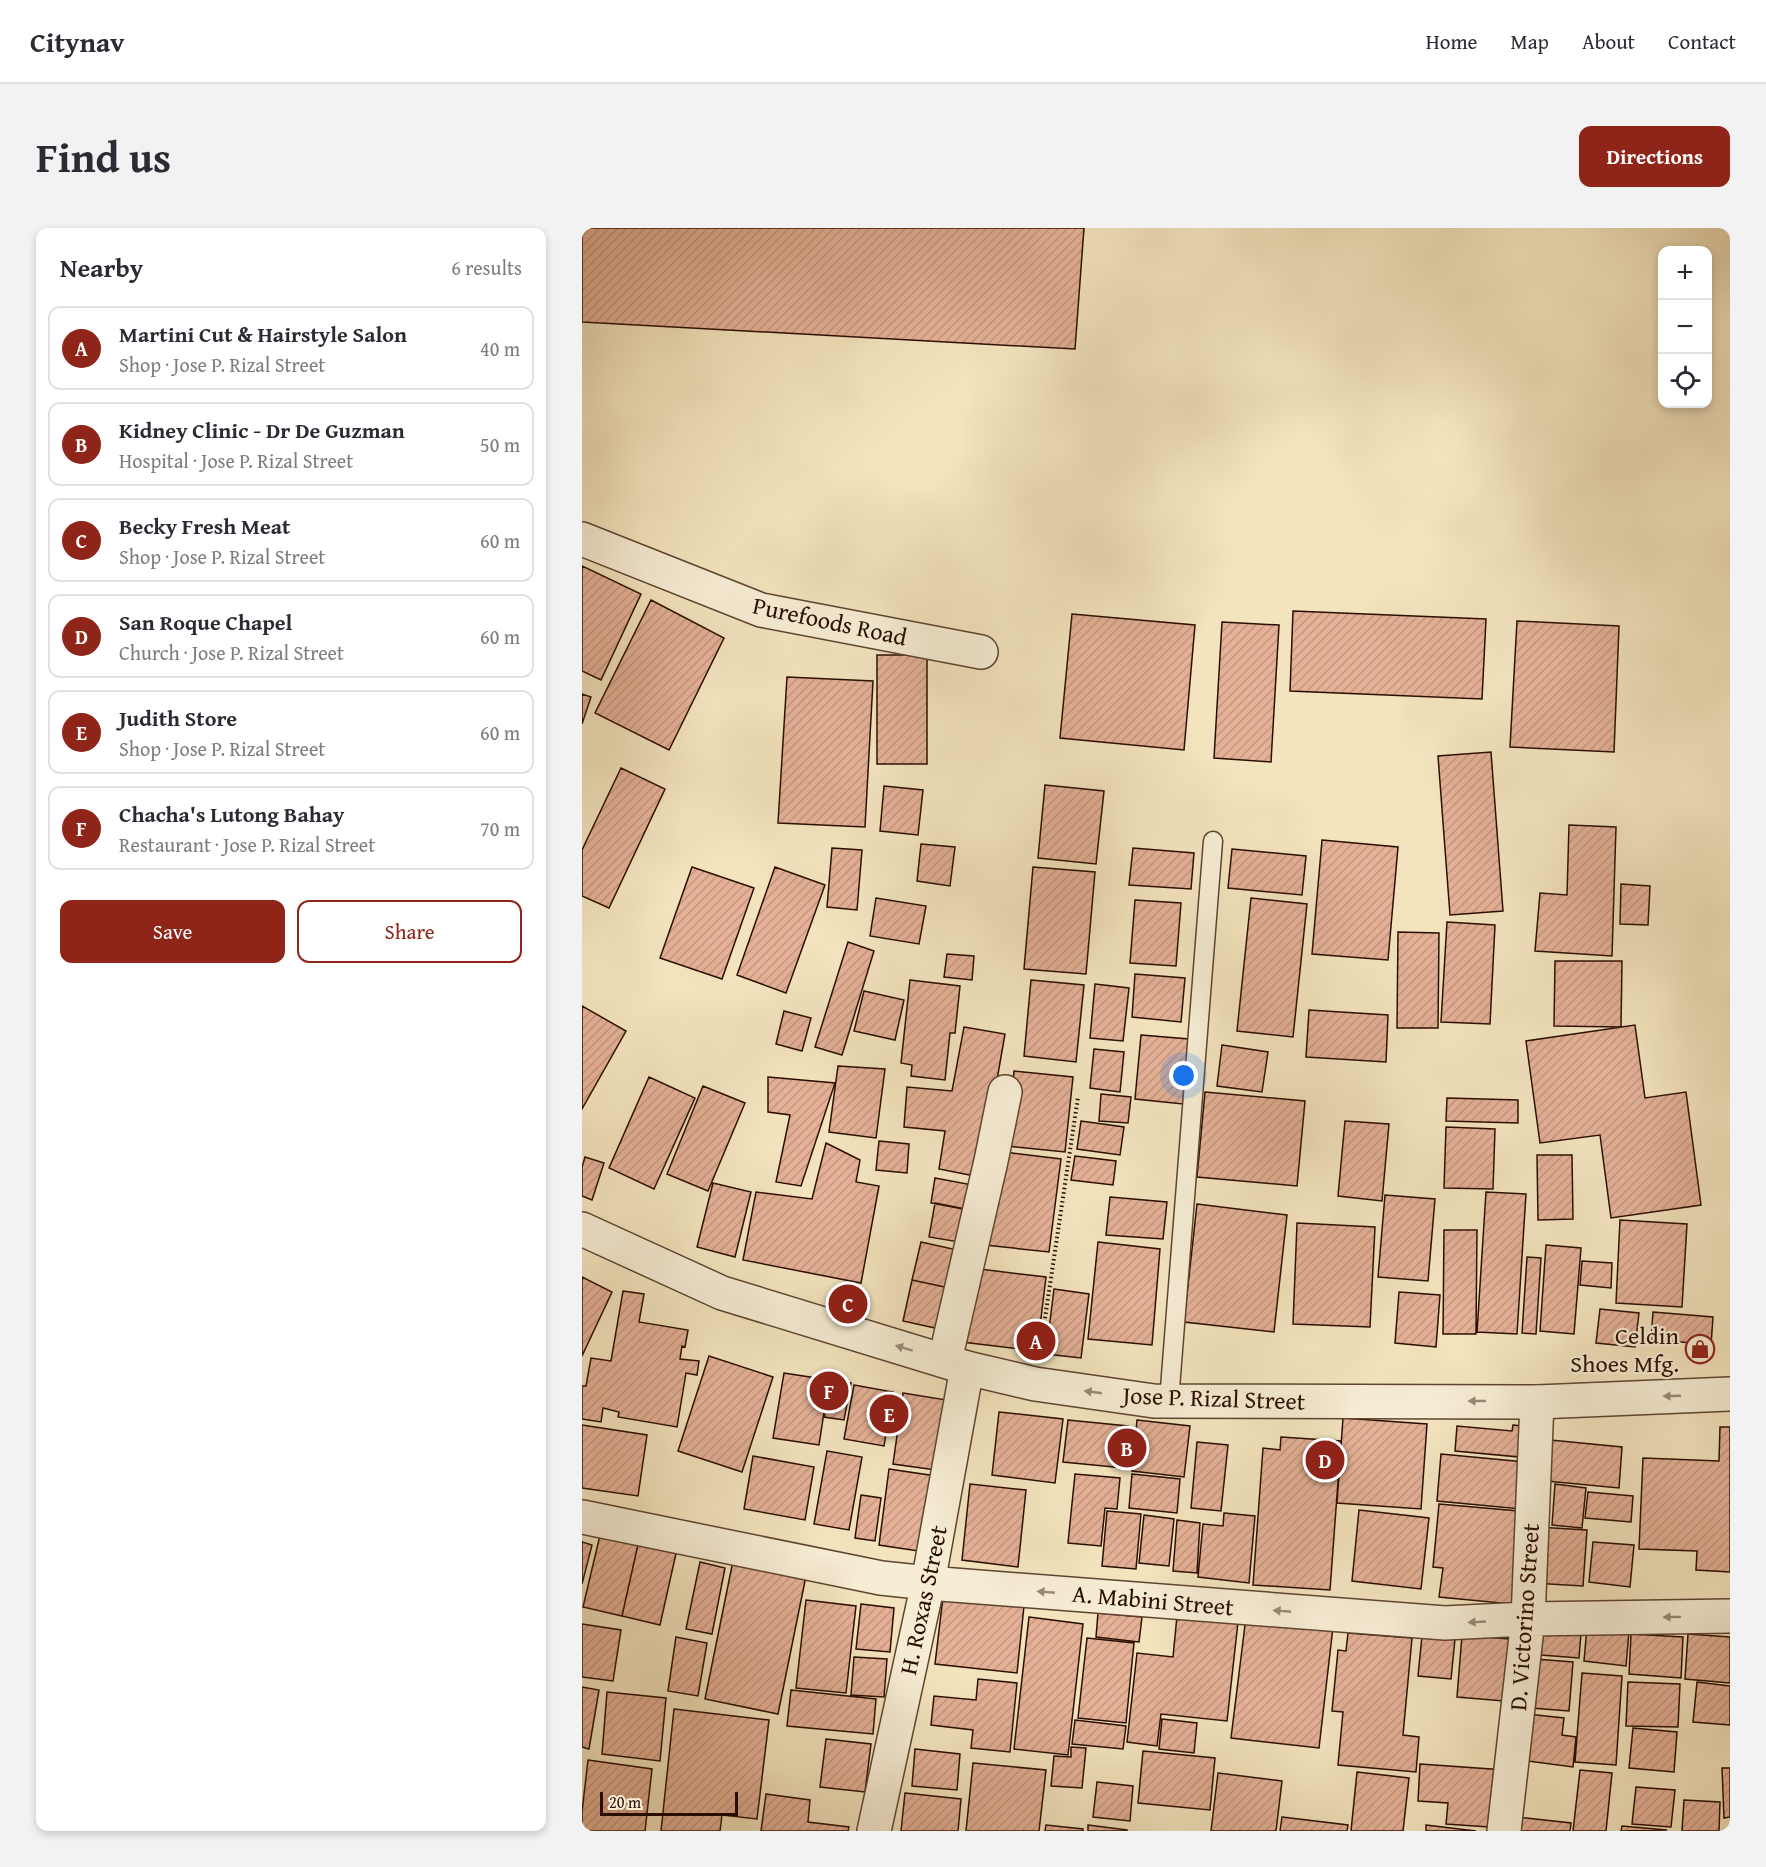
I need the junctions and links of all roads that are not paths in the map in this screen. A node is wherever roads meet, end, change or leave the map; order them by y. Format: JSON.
{"nodes":[{"id":1,"x":582,"y":539,"type":"edge"},
{"id":2,"x":981,"y":652,"type":"dead end"},
{"id":3,"x":1213,"y":841,"type":"dead end"},
{"id":4,"x":1005,"y":1092,"type":"dead end"},
{"id":5,"x":582,"y":1229,"type":"edge"},
{"id":6,"x":956,"y":1364,"type":"junction"},
{"id":7,"x":1730,"y":1394,"type":"edge"},
{"id":8,"x":1169,"y":1401,"type":"junction"},
{"id":9,"x":1537,"y":1402,"type":"junction"},
{"id":10,"x":582,"y":1517,"type":"edge"},
{"id":11,"x":928,"y":1583,"type":"junction"},
{"id":12,"x":1730,"y":1616,"type":"edge"},
{"id":13,"x":1528,"y":1619,"type":"junction"},
{"id":14,"x":874,"y":1831,"type":"edge"},
{"id":15,"x":1504,"y":1831,"type":"edge"}],
"edges":[{"from":1,"to":2,"type":"street","name":"Purefoods Road"},
{"from":3,"to":8,"type":"lane"},
{"from":4,"to":6,"type":"street","name":"H. Roxas Street"},
{"from":6,"to":5,"type":"street","name":"Jose P. Rizal Street","one_way":true},
{"from":8,"to":6,"type":"street","name":"Jose P. Rizal Street","one_way":true},
{"from":6,"to":11,"type":"street","name":"H. Roxas Street"},
{"from":7,"to":9,"type":"street","name":"Jose P. Rizal Street","one_way":true},
{"from":9,"to":8,"type":"street","name":"Jose P. Rizal Street","one_way":true},
{"from":9,"to":13,"type":"street","name":"D. Victorino Street"},
{"from":10,"to":11,"type":"street","name":"A. Mabini Street"},
{"from":13,"to":11,"type":"street","name":"A. Mabini Street","one_way":true},
{"from":11,"to":14,"type":"street","name":"H. Roxas Street"},
{"from":12,"to":13,"type":"street","name":"A. Mabini Street","one_way":true},
{"from":13,"to":15,"type":"street","name":"D. Victorino Street"}]}
